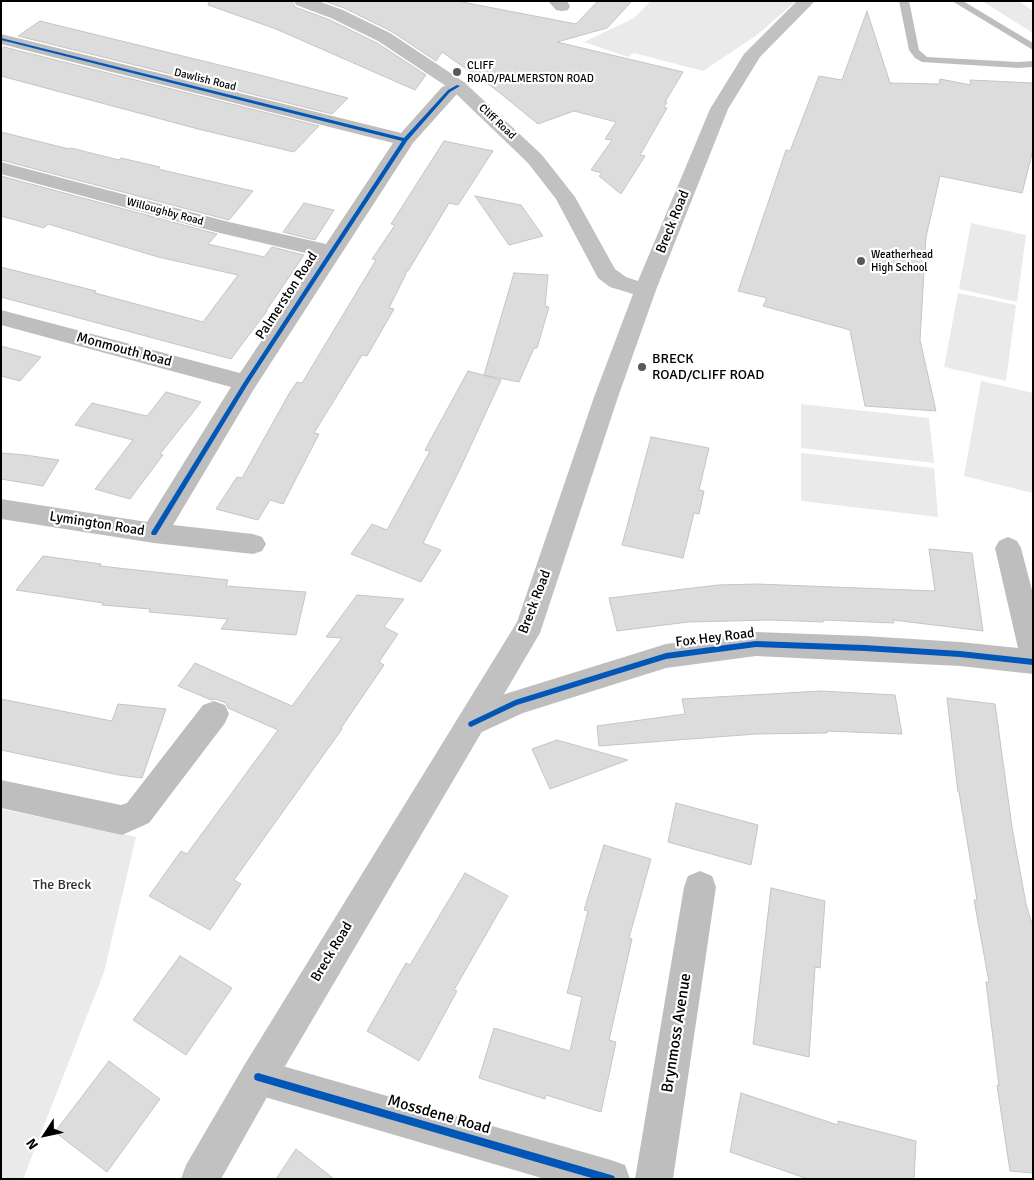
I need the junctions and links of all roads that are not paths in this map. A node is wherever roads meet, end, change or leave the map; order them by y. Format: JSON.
{"nodes":[{"id":1,"x":302,"y":1,"type":"edge"},
{"id":2,"x":807,"y":1,"type":"edge"},
{"id":3,"x":904,"y":1,"type":"edge"},
{"id":4,"x":956,"y":1,"type":"edge"},
{"id":5,"x":1,"y":39,"type":"edge"},
{"id":6,"x":1033,"y":48,"type":"edge"},
{"id":7,"x":1033,"y":64,"type":"edge"},
{"id":8,"x":458,"y":86,"type":"junction"},
{"id":9,"x":405,"y":140,"type":"junction"},
{"id":10,"x":1,"y":168,"type":"edge"},
{"id":11,"x":331,"y":252,"type":"junction"},
{"id":12,"x":645,"y":290,"type":"junction"},
{"id":13,"x":1,"y":317,"type":"edge"},
{"id":14,"x":246,"y":383,"type":"junction"},
{"id":15,"x":1,"y":509,"type":"edge"},
{"id":16,"x":154,"y":533,"type":"junction"},
{"id":17,"x":253,"y":544,"type":"dead end"},
{"id":18,"x":1008,"y":548,"type":"dead end"},
{"id":19,"x":1033,"y":653,"type":"edge"},
{"id":20,"x":1033,"y":662,"type":"edge"},
{"id":21,"x":214,"y":714,"type":"dead end"},
{"id":22,"x":471,"y":724,"type":"junction"},
{"id":23,"x":1,"y":794,"type":"edge"},
{"id":24,"x":700,"y":887,"type":"dead end"},
{"id":25,"x":258,"y":1077,"type":"junction"},
{"id":26,"x":200,"y":1179,"type":"edge"},
{"id":27,"x":611,"y":1179,"type":"edge"},
{"id":28,"x":654,"y":1179,"type":"edge"}],
"edges":[{"from":1,"to":8,"type":"main road","name":"Cliff Road"},
{"from":2,"to":12,"type":"main road","name":"Breck Road"},
{"from":3,"to":7,"type":"lane"},
{"from":4,"to":6,"type":"lane"},
{"from":5,"to":9,"type":"street","name":"Dawlish Road"},
{"from":8,"to":9,"type":"street","name":"Palmerston Road"},
{"from":8,"to":12,"type":"main road","name":"Cliff Road"},
{"from":9,"to":11,"type":"street","name":"Palmerston Road"},
{"from":10,"to":11,"type":"street","name":"Willoughby Road"},
{"from":11,"to":14,"type":"street","name":"Palmerston Road"},
{"from":12,"to":22,"type":"main road","name":"Breck Road"},
{"from":13,"to":14,"type":"street","name":"Monmouth Road"},
{"from":14,"to":16,"type":"street","name":"Palmerston Road"},
{"from":15,"to":16,"type":"street","name":"Lymington Road"},
{"from":16,"to":17,"type":"street","name":"Lymington Road"},
{"from":18,"to":19,"type":"street"},
{"from":20,"to":22,"type":"street","name":"Fox Hey Road"},
{"from":21,"to":23,"type":"street"},
{"from":22,"to":25,"type":"main road","name":"Breck Road"},
{"from":24,"to":28,"type":"street","name":"Brynmoss Avenue"},
{"from":25,"to":26,"type":"main road","name":"Breck Road"},
{"from":25,"to":27,"type":"street","name":"Mossdene Road"}]}
